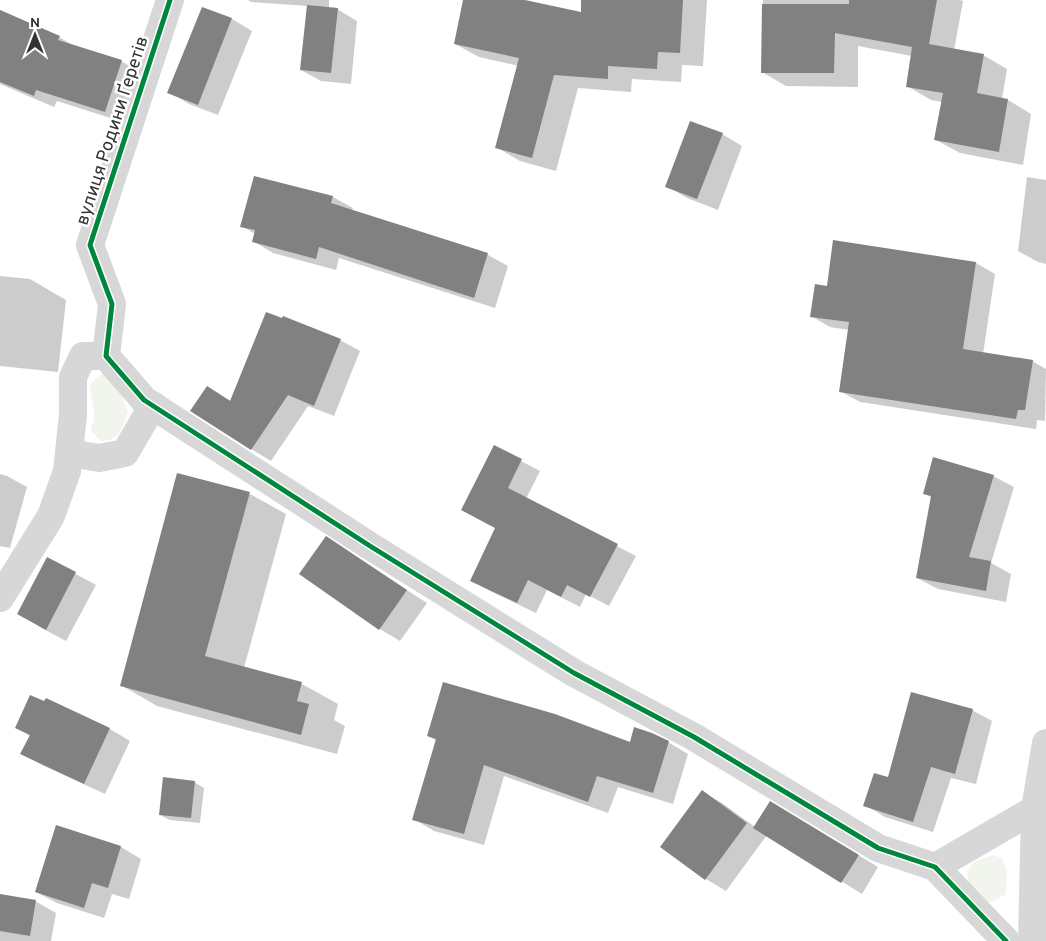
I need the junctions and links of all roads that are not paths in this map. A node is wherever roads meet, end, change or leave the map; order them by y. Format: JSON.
{"nodes":[{"id":1,"x":170,"y":0,"type":"edge"},
{"id":2,"x":106,"y":356,"type":"junction"},
{"id":3,"x":152,"y":405,"type":"junction"},
{"id":4,"x":69,"y":453,"type":"junction"},
{"id":5,"x":0,"y":598,"type":"edge"},
{"id":6,"x":1046,"y":743,"type":"edge"},
{"id":7,"x":1035,"y":809,"type":"junction"},
{"id":8,"x":935,"y":868,"type":"junction"},
{"id":9,"x":1006,"y":941,"type":"edge"},
{"id":10,"x":1032,"y":941,"type":"edge"}],
"edges":[{"from":1,"to":2,"type":"street","name":"вулиця Родини Ґеретів"},
{"from":2,"to":3,"type":"street"},
{"from":2,"to":4,"type":"street"},
{"from":3,"to":4,"type":"street"},
{"from":3,"to":8,"type":"street"},
{"from":4,"to":5,"type":"street"},
{"from":6,"to":7,"type":"street"},
{"from":7,"to":8,"type":"street"},
{"from":7,"to":10,"type":"street"},
{"from":8,"to":9,"type":"street"}]}
